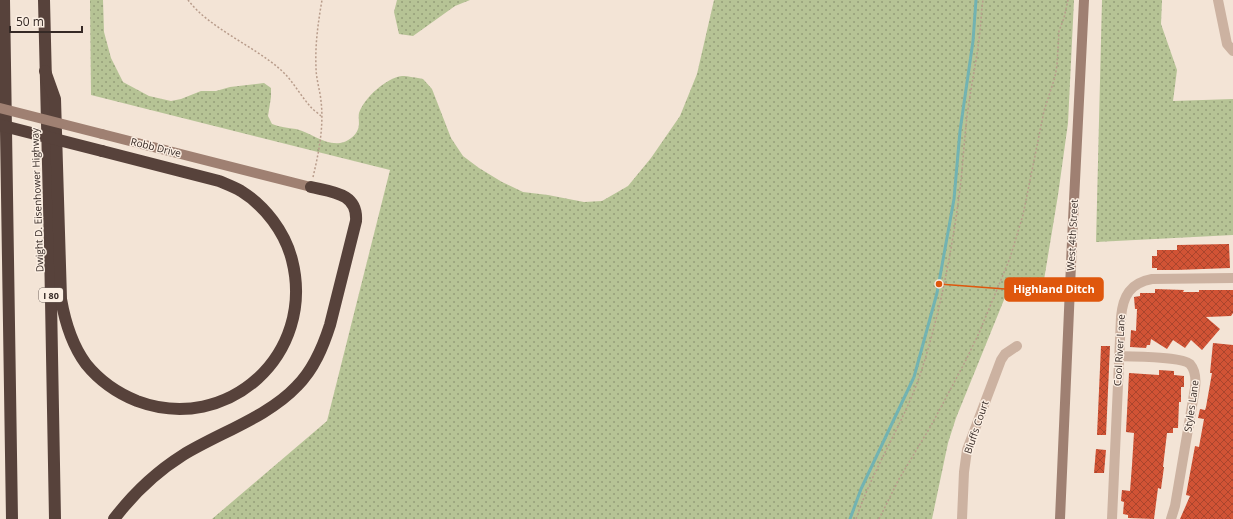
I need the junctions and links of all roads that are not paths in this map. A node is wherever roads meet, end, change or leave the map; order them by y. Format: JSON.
{"nodes":[{"id":1,"x":4,"y":0,"type":"edge"},
{"id":2,"x":44,"y":0,"type":"edge"},
{"id":3,"x":1084,"y":0,"type":"edge"},
{"id":4,"x":1218,"y":0,"type":"edge"},
{"id":5,"x":1233,"y":51,"type":"edge"},
{"id":6,"x":45,"y":70,"type":"junction"},
{"id":7,"x":0,"y":108,"type":"edge"},
{"id":8,"x":0,"y":125,"type":"edge"},
{"id":9,"x":311,"y":187,"type":"joint"},
{"id":10,"x":1233,"y":278,"type":"edge"},
{"id":11,"x":1017,"y":346,"type":"dead end"},
{"id":12,"x":1119,"y":356,"type":"junction"},
{"id":13,"x":12,"y":519,"type":"edge"},
{"id":14,"x":55,"y":519,"type":"edge"},
{"id":15,"x":114,"y":519,"type":"edge"},
{"id":16,"x":962,"y":519,"type":"edge"},
{"id":17,"x":1060,"y":519,"type":"edge"},
{"id":18,"x":1112,"y":519,"type":"edge"},
{"id":19,"x":1171,"y":519,"type":"edge"}],
"edges":[{"from":1,"to":13,"type":"highway"},
{"from":2,"to":6,"type":"highway","name":"Dwight D. Eisenhower Highway","number":"I 80"},
{"from":3,"to":17,"type":"main road","name":"West 4th Street"},
{"from":4,"to":5,"type":"street"},
{"from":6,"to":8,"type":"highway","bridge":true},
{"from":6,"to":14,"type":"highway","name":"Dwight D. Eisenhower Highway","number":"I 80"},
{"from":7,"to":9,"type":"main road","name":"Robb Drive","bridge":true},
{"from":9,"to":15,"type":"highway"},
{"from":10,"to":12,"type":"street","name":"Cool River Lane"},
{"from":11,"to":16,"type":"street","name":"Bluffs Court"},
{"from":12,"to":18,"type":"street","name":"Cool River Lane"},
{"from":12,"to":19,"type":"street","name":"Styles Lane"}]}
